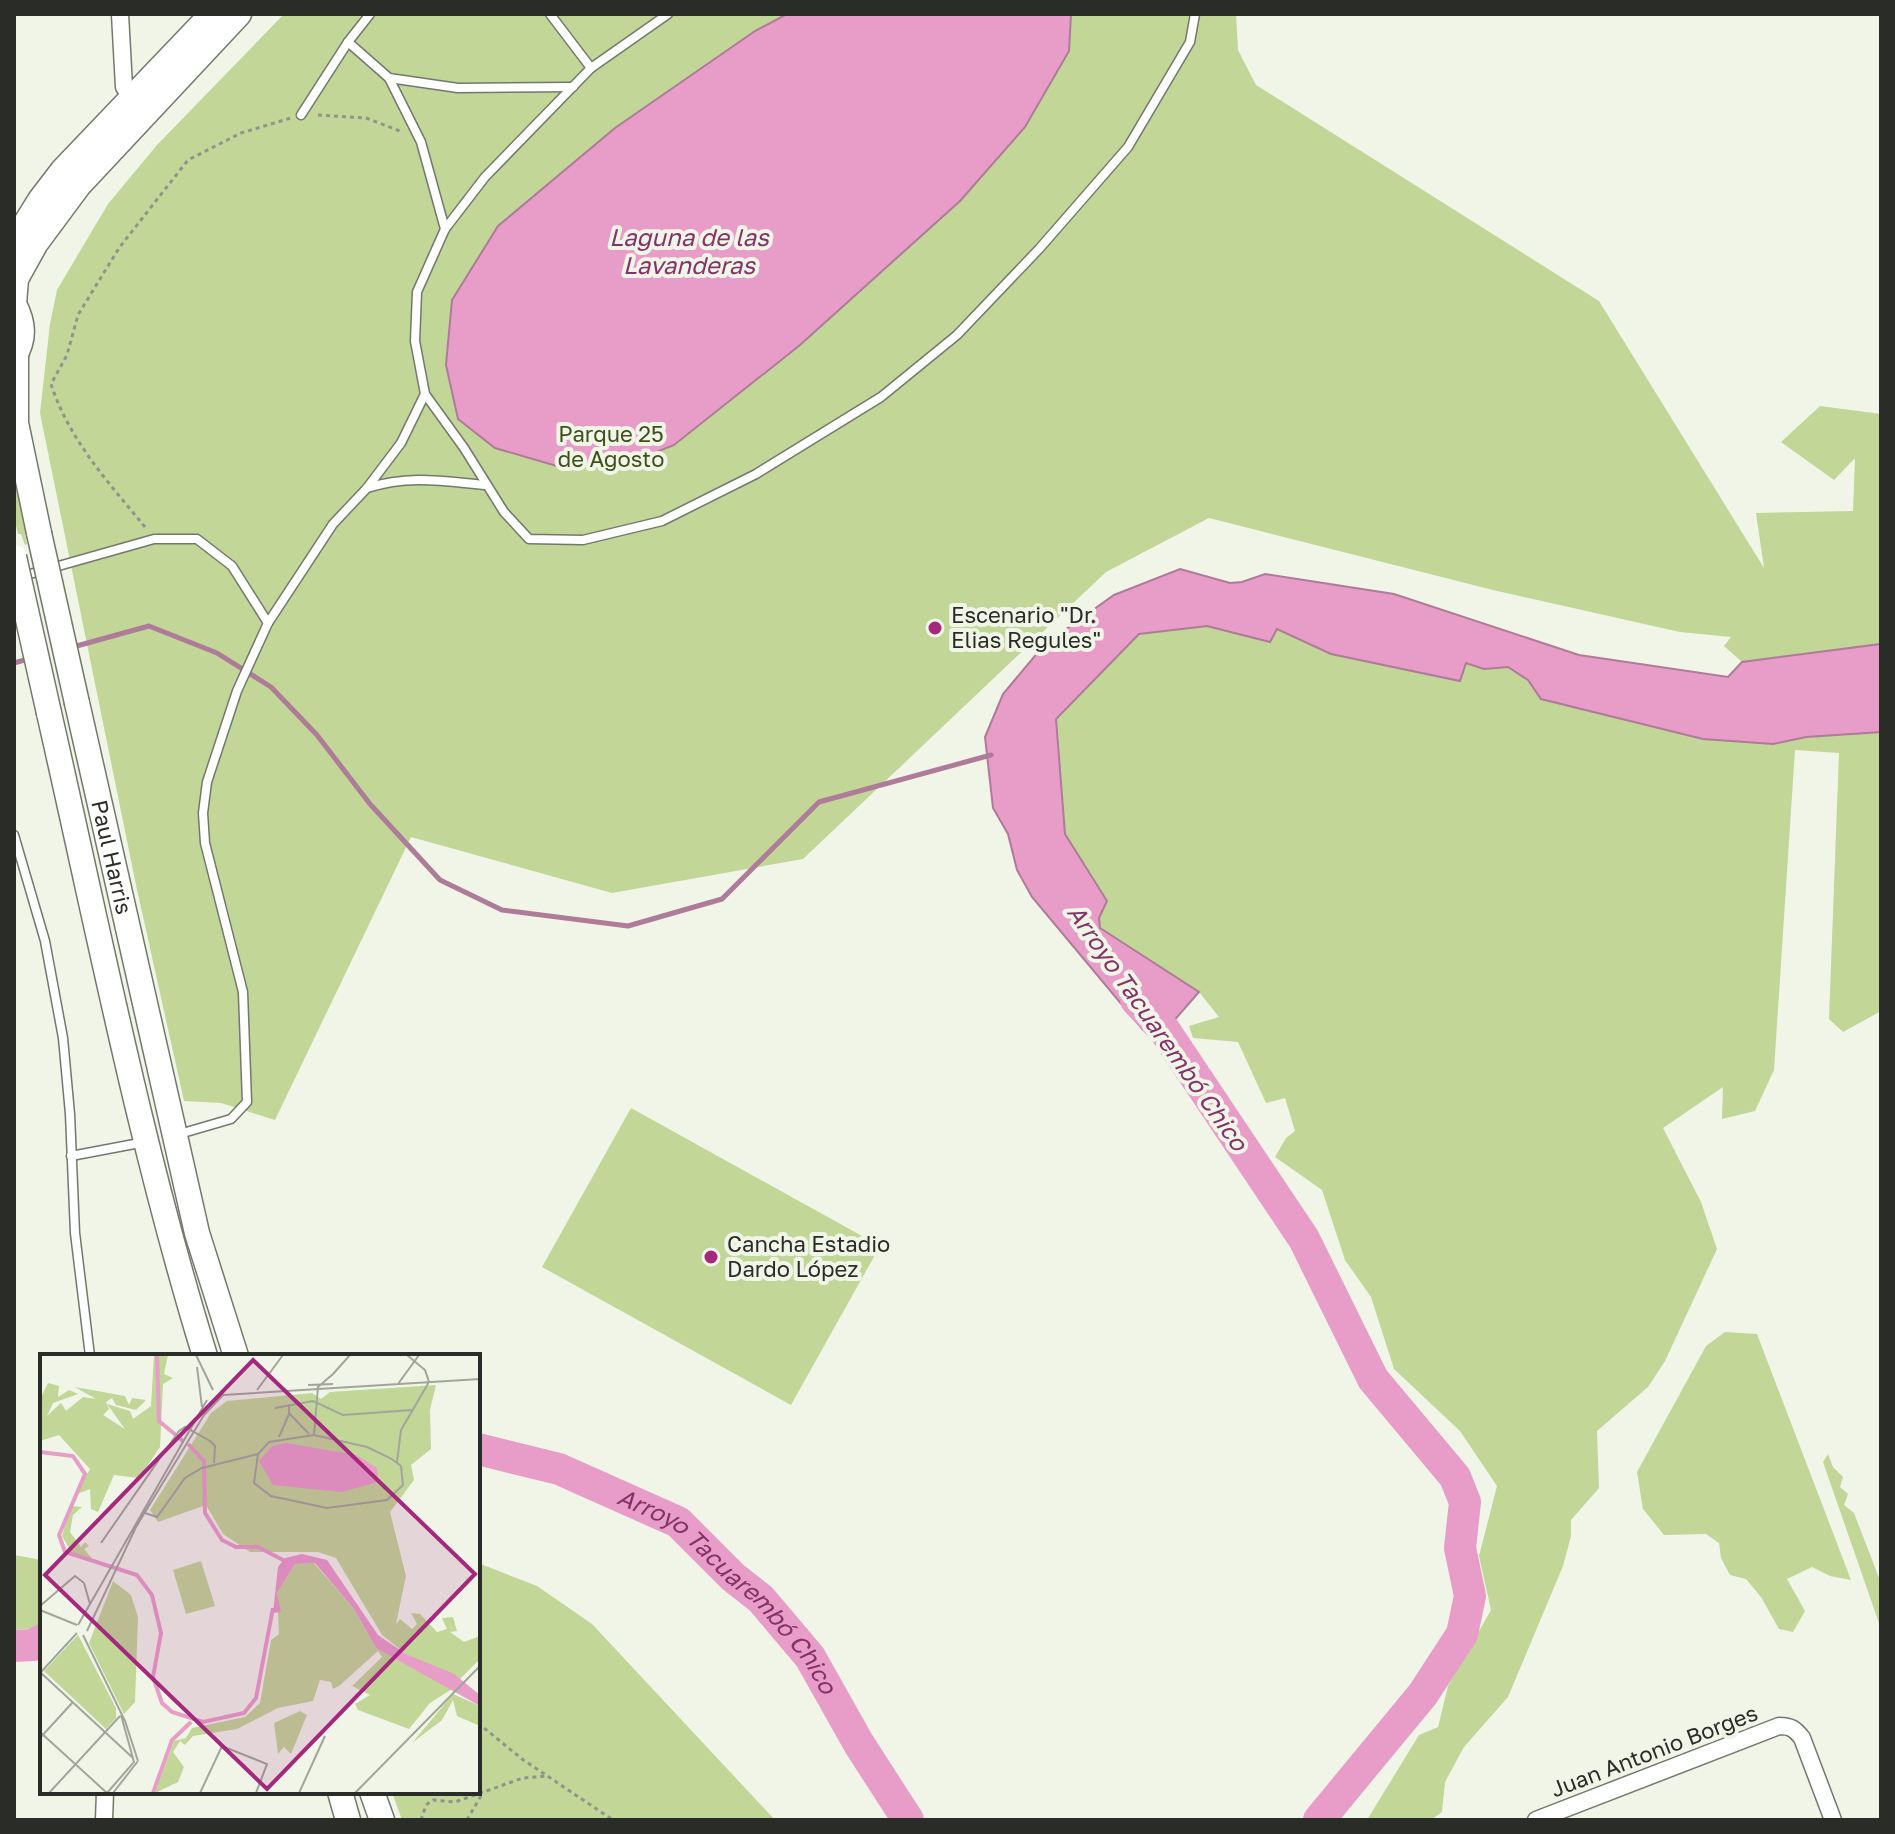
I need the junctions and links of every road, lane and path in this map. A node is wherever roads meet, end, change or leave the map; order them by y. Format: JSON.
{"nodes":[{"id":1,"x":120,"y":14,"type":"edge"},
{"id":2,"x":212,"y":14,"type":"edge"},
{"id":3,"x":239,"y":14,"type":"edge"},
{"id":4,"x":370,"y":14,"type":"edge"},
{"id":5,"x":550,"y":14,"type":"edge"},
{"id":6,"x":668,"y":14,"type":"edge"},
{"id":7,"x":1195,"y":14,"type":"edge"},
{"id":8,"x":348,"y":42,"type":"junction"},
{"id":9,"x":591,"y":68,"type":"junction"},
{"id":10,"x":389,"y":78,"type":"junction"},
{"id":11,"x":573,"y":87,"type":"junction"},
{"id":12,"x":137,"y":105,"type":"junction"},
{"id":13,"x":301,"y":115,"type":"junction"},
{"id":14,"x":421,"y":142,"type":"junction"},
{"id":15,"x":445,"y":229,"type":"junction"},
{"id":16,"x":14,"y":242,"type":"edge"},
{"id":17,"x":14,"y":304,"type":"edge"},
{"id":18,"x":15,"y":356,"type":"edge"},
{"id":19,"x":425,"y":394,"type":"junction"},
{"id":20,"x":485,"y":485,"type":"junction"},
{"id":21,"x":367,"y":488,"type":"junction"},
{"id":22,"x":154,"y":539,"type":"junction"},
{"id":23,"x":14,"y":557,"type":"edge"},
{"id":24,"x":14,"y":578,"type":"edge"},
{"id":25,"x":268,"y":623,"type":"junction"},
{"id":26,"x":14,"y":835,"type":"edge"},
{"id":27,"x":174,"y":1136,"type":"junction"},
{"id":28,"x":145,"y":1142,"type":"junction"},
{"id":29,"x":71,"y":1156,"type":"junction"},
{"id":30,"x":90,"y":1354,"type":"edge"},
{"id":31,"x":204,"y":1354,"type":"edge"},
{"id":32,"x":235,"y":1354,"type":"edge"},
{"id":33,"x":480,"y":1725,"type":"edge"},
{"id":34,"x":548,"y":1776,"type":"junction"},
{"id":35,"x":105,"y":1794,"type":"edge"},
{"id":36,"x":341,"y":1794,"type":"edge"},
{"id":37,"x":373,"y":1794,"type":"edge"},
{"id":38,"x":482,"y":1794,"type":"junction"},
{"id":39,"x":104,"y":1820,"type":"edge"},
{"id":40,"x":348,"y":1820,"type":"edge"},
{"id":41,"x":382,"y":1820,"type":"edge"},
{"id":42,"x":421,"y":1820,"type":"edge"},
{"id":43,"x":467,"y":1820,"type":"edge"},
{"id":44,"x":613,"y":1820,"type":"edge"},
{"id":45,"x":1536,"y":1820,"type":"edge"},
{"id":46,"x":1833,"y":1820,"type":"edge"}],
"edges":[{"from":1,"to":12,"type":"street"},
{"from":2,"to":12,"type":"main road"},
{"from":3,"to":12,"type":"main road"},
{"from":4,"to":8,"type":"lane"},
{"from":5,"to":9,"type":"lane"},
{"from":6,"to":9,"type":"lane"},
{"from":7,"to":20,"type":"lane"},
{"from":8,"to":10,"type":"lane"},
{"from":8,"to":13,"type":"lane"},
{"from":9,"to":11,"type":"lane"},
{"from":10,"to":11,"type":"lane"},
{"from":10,"to":14,"type":"lane"},
{"from":11,"to":15,"type":"lane"},
{"from":12,"to":16,"type":"main road"},
{"from":12,"to":17,"type":"main road"},
{"from":13,"to":14,"type":"path"},
{"from":13,"to":22,"type":"path"},
{"from":14,"to":15,"type":"lane"},
{"from":15,"to":19,"type":"lane"},
{"from":17,"to":18,"type":"main road","name":"Paul Harris"},
{"from":18,"to":27,"type":"main road","name":"Paul Harris","bridge":true},
{"from":19,"to":20,"type":"lane"},
{"from":19,"to":21,"type":"lane"},
{"from":20,"to":21,"type":"lane"},
{"from":21,"to":25,"type":"lane"},
{"from":22,"to":24,"type":"lane"},
{"from":22,"to":25,"type":"lane"},
{"from":23,"to":28,"type":"main road","name":"Paul Harris","bridge":true},
{"from":25,"to":27,"type":"lane"},
{"from":26,"to":29,"type":"lane"},
{"from":27,"to":28,"type":"main road"},
{"from":27,"to":32,"type":"main road","name":"Paul Harris"},
{"from":28,"to":29,"type":"lane"},
{"from":28,"to":31,"type":"main road","name":"Paul Harris"},
{"from":29,"to":30,"type":"lane"},
{"from":33,"to":34,"type":"path"},
{"from":34,"to":38,"type":"path"},
{"from":34,"to":44,"type":"path"},
{"from":35,"to":39,"type":"street"},
{"from":36,"to":40,"type":"main road"},
{"from":37,"to":41,"type":"main road"},
{"from":38,"to":42,"type":"path"},
{"from":38,"to":43,"type":"path"},
{"from":45,"to":46,"type":"street","name":"Juan Antonio Borges"}]}
